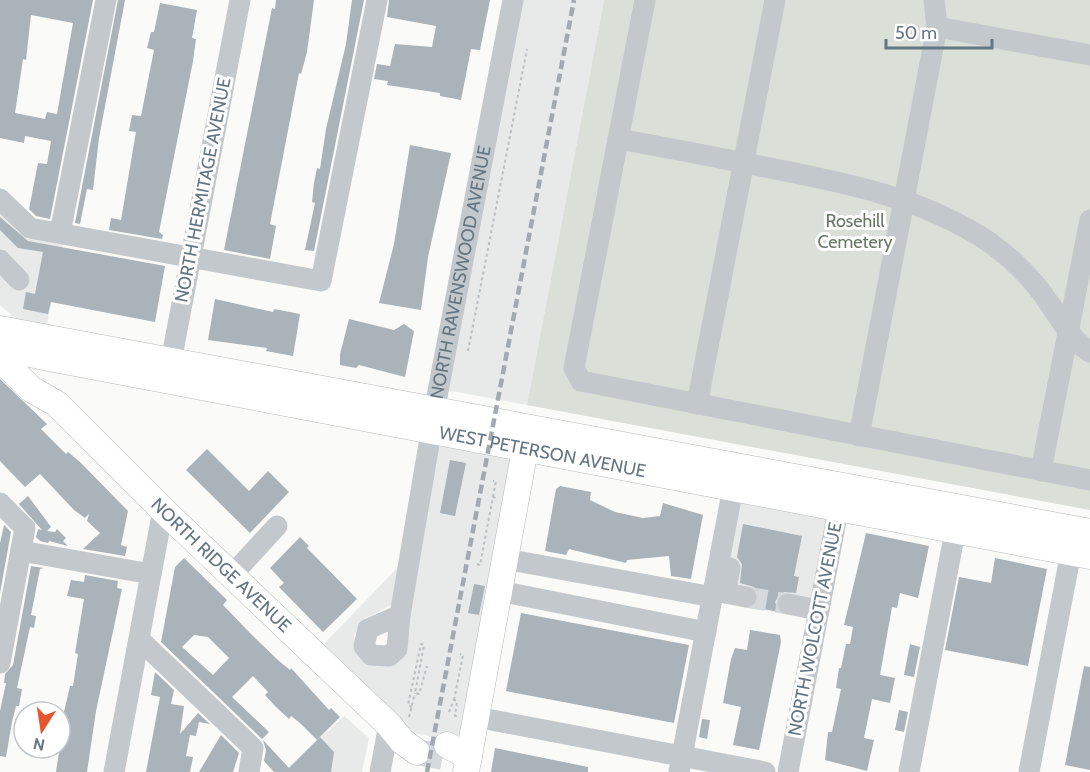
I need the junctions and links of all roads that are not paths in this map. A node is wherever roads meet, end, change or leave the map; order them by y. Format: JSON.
{"nodes":[{"id":1,"x":106,"y":0,"type":"edge"},
{"id":2,"x":240,"y":0,"type":"edge"},
{"id":3,"x":377,"y":0,"type":"edge"},
{"id":4,"x":513,"y":0,"type":"edge"},
{"id":5,"x":645,"y":0,"type":"edge"},
{"id":6,"x":775,"y":0,"type":"edge"},
{"id":7,"x":934,"y":0,"type":"edge"},
{"id":8,"x":937,"y":27,"type":"junction"},
{"id":9,"x":1090,"y":54,"type":"edge"},
{"id":10,"x":618,"y":139,"type":"junction"},
{"id":11,"x":744,"y":162,"type":"junction"},
{"id":12,"x":0,"y":199,"type":"edge"},
{"id":13,"x":904,"y":200,"type":"junction"},
{"id":14,"x":1090,"y":220,"type":"edge"},
{"id":15,"x":60,"y":233,"type":"junction"},
{"id":16,"x":190,"y":257,"type":"junction"},
{"id":17,"x":0,"y":260,"type":"edge"},
{"id":18,"x":19,"y":280,"type":"dead end"},
{"id":19,"x":2,"y":330,"type":"edge"},
{"id":20,"x":1069,"y":332,"type":"junction"},
{"id":21,"x":1090,"y":352,"type":"edge"},
{"id":22,"x":26,"y":353,"type":"junction"},
{"id":23,"x":0,"y":358,"type":"edge"},
{"id":24,"x":169,"y":370,"type":"junction"},
{"id":25,"x":57,"y":404,"type":"junction"},
{"id":26,"x":697,"y":404,"type":"junction"},
{"id":27,"x":433,"y":420,"type":"junction"},
{"id":28,"x":859,"y":436,"type":"junction"},
{"id":29,"x":527,"y":438,"type":"junction"},
{"id":30,"x":1041,"y":471,"type":"junction"},
{"id":31,"x":1090,"y":480,"type":"edge"},
{"id":32,"x":733,"y":488,"type":"junction"},
{"id":33,"x":841,"y":497,"type":"junction"},
{"id":34,"x":0,"y":503,"type":"edge"},
{"id":35,"x":163,"y":510,"type":"junction"},
{"id":36,"x":958,"y":519,"type":"junction"},
{"id":37,"x":277,"y":526,"type":"dead end"},
{"id":38,"x":1090,"y":532,"type":"edge"},
{"id":39,"x":21,"y":550,"type":"junction"},
{"id":40,"x":1081,"y":554,"type":"edge"},
{"id":41,"x":733,"y":556,"type":"dead end"},
{"id":42,"x":505,"y":559,"type":"junction"},
{"id":43,"x":151,"y":574,"type":"junction"},
{"id":44,"x":232,"y":575,"type":"junction"},
{"id":45,"x":500,"y":591,"type":"junction"},
{"id":46,"x":712,"y":597,"type":"junction"},
{"id":47,"x":746,"y":597,"type":"tunnel mouth"},
{"id":48,"x":788,"y":604,"type":"tunnel mouth"},
{"id":49,"x":819,"y":610,"type":"junction"},
{"id":50,"x":400,"y":615,"type":"dead end"},
{"id":51,"x":706,"y":632,"type":"junction"},
{"id":52,"x":139,"y":639,"type":"junction"},
{"id":53,"x":0,"y":663,"type":"edge"},
{"id":54,"x":465,"y":716,"type":"junction"},
{"id":55,"x":409,"y":734,"type":"joint"},
{"id":56,"x":456,"y":758,"type":"edge"},
{"id":57,"x":681,"y":764,"type":"edge"},
{"id":58,"x":114,"y":772,"type":"edge"},
{"id":59,"x":249,"y":772,"type":"edge"},
{"id":60,"x":380,"y":772,"type":"edge"},
{"id":61,"x":765,"y":772,"type":"edge"},
{"id":62,"x":788,"y":772,"type":"edge"},
{"id":63,"x":909,"y":772,"type":"edge"},
{"id":64,"x":1029,"y":772,"type":"edge"}],
"edges":[{"from":1,"to":15,"type":"street"},
{"from":2,"to":16,"type":"street","name":"NORTH HERMITAGE AVENUE"},
{"from":3,"to":16,"type":"street"},
{"from":4,"to":27,"type":"street","name":"NORTH RAVENSWOOD AVENUE"},
{"from":5,"to":10,"type":"street"},
{"from":6,"to":11,"type":"street"},
{"from":7,"to":8,"type":"street"},
{"from":8,"to":9,"type":"street"},
{"from":8,"to":13,"type":"street"},
{"from":10,"to":11,"type":"street"},
{"from":10,"to":26,"type":"street"},
{"from":11,"to":13,"type":"street"},
{"from":11,"to":26,"type":"street"},
{"from":12,"to":15,"type":"street"},
{"from":13,"to":20,"type":"street"},
{"from":13,"to":28,"type":"street"},
{"from":14,"to":20,"type":"street"},
{"from":15,"to":16,"type":"street"},
{"from":16,"to":24,"type":"street","name":"NORTH HERMITAGE AVENUE"},
{"from":17,"to":18,"type":"street"},
{"from":19,"to":22,"type":"main road","name":"NORTH RIDGE AVENUE"},
{"from":19,"to":24,"type":"main road","name":"WEST PETERSON AVENUE"},
{"from":20,"to":21,"type":"street"},
{"from":20,"to":30,"type":"street"},
{"from":22,"to":24,"type":"main road","name":"WEST PETERSON AVENUE"},
{"from":22,"to":25,"type":"main road","name":"NORTH RIDGE AVENUE"},
{"from":23,"to":25,"type":"main road","name":"NORTH RIDGE AVENUE"},
{"from":24,"to":27,"type":"main road","name":"WEST PETERSON AVENUE"},
{"from":25,"to":35,"type":"main road","name":"NORTH RIDGE AVENUE"},
{"from":26,"to":28,"type":"street"},
{"from":27,"to":29,"type":"main road","name":"WEST PETERSON AVENUE"},
{"from":27,"to":50,"type":"street","name":"NORTH RAVENSWOOD AVENUE"},
{"from":28,"to":30,"type":"street"},
{"from":29,"to":32,"type":"main road","name":"WEST PETERSON AVENUE"},
{"from":29,"to":33,"type":"main road","name":"WEST PETERSON AVENUE"},
{"from":29,"to":42,"type":"main road"},
{"from":30,"to":31,"type":"street"},
{"from":32,"to":33,"type":"main road","name":"WEST PETERSON AVENUE"},
{"from":32,"to":46,"type":"street"},
{"from":33,"to":36,"type":"main road","name":"WEST PETERSON AVENUE"},
{"from":33,"to":49,"type":"street","name":"NORTH WOLCOTT AVENUE"},
{"from":34,"to":39,"type":"street"},
{"from":35,"to":43,"type":"street"},
{"from":35,"to":44,"type":"main road","name":"NORTH RIDGE AVENUE"},
{"from":36,"to":38,"type":"main road","name":"WEST PETERSON AVENUE"},
{"from":36,"to":40,"type":"main road","name":"WEST PETERSON AVENUE"},
{"from":36,"to":63,"type":"street"},
{"from":37,"to":44,"type":"street"},
{"from":39,"to":43,"type":"street"},
{"from":39,"to":53,"type":"street"},
{"from":40,"to":64,"type":"street"},
{"from":41,"to":47,"type":"street"},
{"from":42,"to":45,"type":"main road"},
{"from":42,"to":46,"type":"street"},
{"from":43,"to":52,"type":"street"},
{"from":44,"to":55,"type":"main road","name":"NORTH RIDGE AVENUE"},
{"from":45,"to":51,"type":"street"},
{"from":45,"to":54,"type":"main road"},
{"from":46,"to":51,"type":"street"},
{"from":48,"to":49,"type":"street"},
{"from":49,"to":62,"type":"street","name":"NORTH WOLCOTT AVENUE"},
{"from":51,"to":57,"type":"street"},
{"from":52,"to":58,"type":"street"},
{"from":52,"to":59,"type":"street"},
{"from":54,"to":56,"type":"main road"},
{"from":54,"to":57,"type":"street"},
{"from":55,"to":60,"type":"street"},
{"from":57,"to":61,"type":"street"}]}
